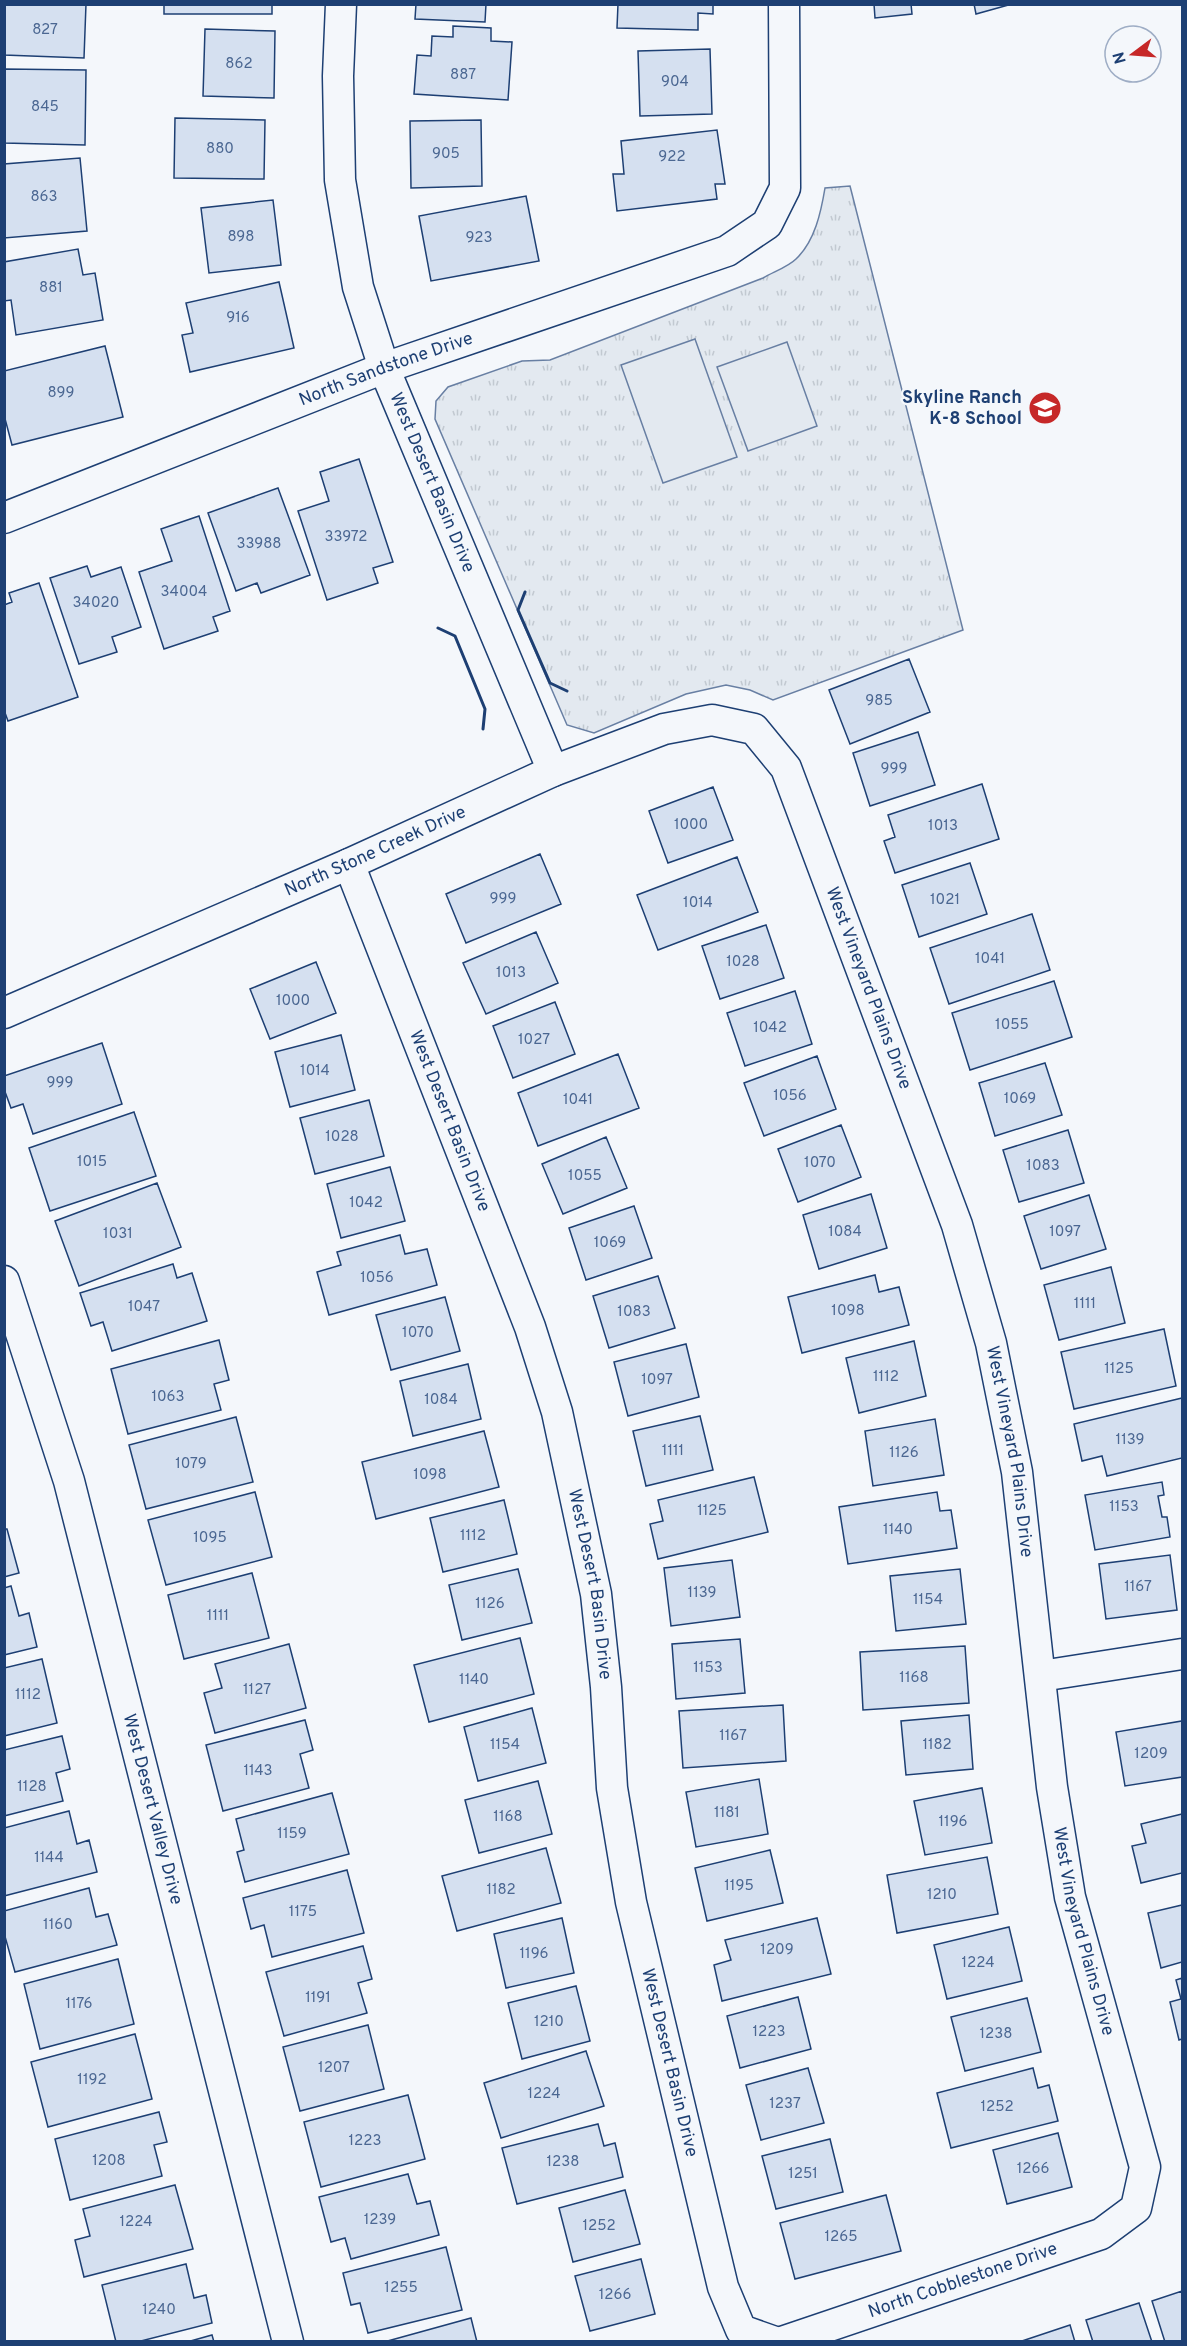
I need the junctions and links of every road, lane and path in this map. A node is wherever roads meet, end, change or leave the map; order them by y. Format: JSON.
{"nodes":[{"id":1,"x":341,"y":4,"type":"edge"},
{"id":2,"x":784,"y":4,"type":"edge"},
{"id":3,"x":384,"y":368,"type":"junction"},
{"id":4,"x":4,"y":518,"type":"edge"},
{"id":5,"x":754,"y":729,"type":"joint"},
{"id":6,"x":552,"y":771,"type":"junction"},
{"id":7,"x":349,"y":864,"type":"junction"},
{"id":8,"x":4,"y":1013,"type":"edge"},
{"id":9,"x":4,"y":1281,"type":"edge"},
{"id":10,"x":1182,"y":1654,"type":"edge"},
{"id":11,"x":1041,"y":1676,"type":"junction"},
{"id":12,"x":1136,"y":2208,"type":"joint"},
{"id":13,"x":288,"y":2342,"type":"edge"},
{"id":14,"x":775,"y":2342,"type":"edge"},
{"id":15,"x":782,"y":2342,"type":"edge"}],
"edges":[{"from":1,"to":3,"type":"street","name":"West Desert Basin Drive"},
{"from":2,"to":3,"type":"street","name":"North Sandstone Drive"},
{"from":3,"to":4,"type":"street","name":"North Sandstone Drive"},
{"from":3,"to":6,"type":"street","name":"West Desert Basin Drive"},
{"from":5,"to":6,"type":"street","name":"North Stone Creek Drive"},
{"from":5,"to":11,"type":"street","name":"West Vineyard Plains Drive"},
{"from":6,"to":7,"type":"street","name":"North Stone Creek Drive"},
{"from":7,"to":8,"type":"street","name":"North Stone Creek Drive"},
{"from":7,"to":14,"type":"street","name":"West Desert Basin Drive"},
{"from":9,"to":13,"type":"street","name":"West Desert Valley Drive"},
{"from":10,"to":11,"type":"street"},
{"from":11,"to":12,"type":"street","name":"West Vineyard Plains Drive"},
{"from":12,"to":15,"type":"street","name":"North Cobblestone Drive"}]}
